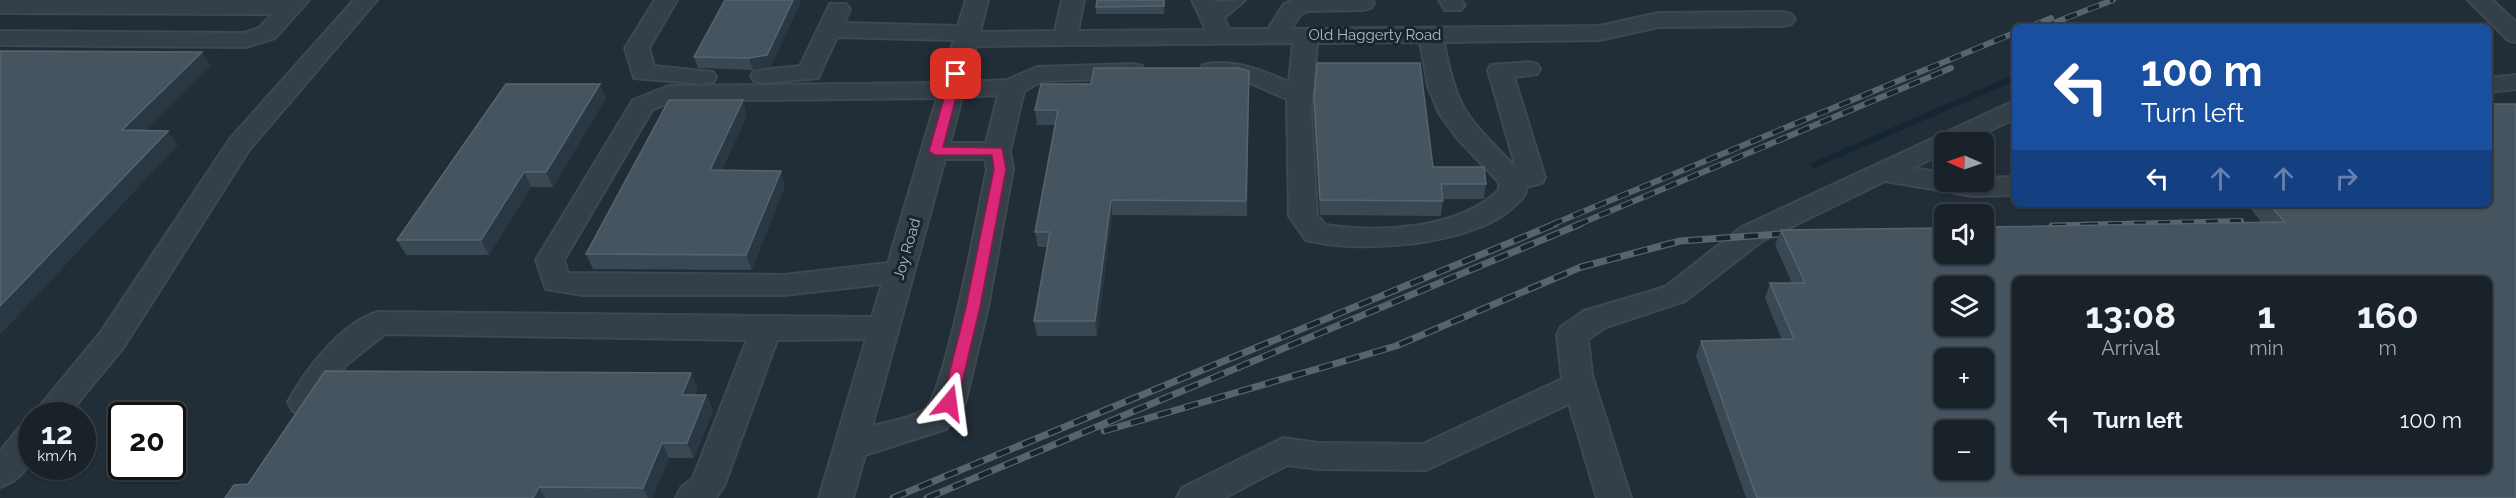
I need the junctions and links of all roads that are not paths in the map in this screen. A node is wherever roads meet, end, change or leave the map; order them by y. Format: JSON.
{"nodes":[{"id":1,"x":366,"y":0,"type":"edge"},
{"id":2,"x":666,"y":0,"type":"edge"},
{"id":3,"x":977,"y":0,"type":"edge"},
{"id":4,"x":1073,"y":0,"type":"edge"},
{"id":5,"x":1234,"y":0,"type":"edge"},
{"id":6,"x":2479,"y":0,"type":"edge"},
{"id":7,"x":1303,"y":2,"type":"edge"},
{"id":8,"x":132,"y":3,"type":"edge"},
{"id":9,"x":178,"y":3,"type":"edge"},
{"id":10,"x":295,"y":3,"type":"edge"},
{"id":11,"x":1363,"y":3,"type":"dead end"},
{"id":12,"x":0,"y":6,"type":"edge"},
{"id":13,"x":1212,"y":18,"type":"edge"},
{"id":14,"x":1783,"y":19,"type":"dead end"},
{"id":15,"x":1431,"y":34,"type":"junction"},
{"id":16,"x":1306,"y":35,"type":"junction"},
{"id":17,"x":2516,"y":35,"type":"edge"},
{"id":18,"x":967,"y":36,"type":"junction"},
{"id":19,"x":1275,"y":36,"type":"junction"},
{"id":20,"x":0,"y":38,"type":"edge"},
{"id":21,"x":1065,"y":38,"type":"junction"},
{"id":22,"x":125,"y":39,"type":"junction"},
{"id":23,"x":1528,"y":69,"type":"dead end"},
{"id":24,"x":1188,"y":70,"type":"edge"},
{"id":25,"x":1155,"y":71,"type":"edge"},
{"id":26,"x":2516,"y":82,"type":"edge"},
{"id":27,"x":2492,"y":85,"type":"edge"},
{"id":28,"x":1012,"y":87,"type":"junction"},
{"id":29,"x":952,"y":92,"type":"junction"},
{"id":30,"x":1299,"y":95,"type":"junction"},
{"id":31,"x":2012,"y":110,"type":"edge"},
{"id":32,"x":935,"y":151,"type":"junction"},
{"id":33,"x":997,"y":151,"type":"junction"},
{"id":34,"x":1882,"y":172,"type":"junction"},
{"id":35,"x":1512,"y":180,"type":"junction"},
{"id":36,"x":2012,"y":186,"type":"edge"},
{"id":37,"x":901,"y":272,"type":"junction"},
{"id":38,"x":885,"y":328,"type":"junction"},
{"id":39,"x":766,"y":329,"type":"junction"},
{"id":40,"x":1580,"y":385,"type":"junction"},
{"id":41,"x":60,"y":402,"type":"edge"},
{"id":42,"x":290,"y":423,"type":"edge"},
{"id":43,"x":851,"y":446,"type":"junction"},
{"id":44,"x":18,"y":453,"type":"edge"},
{"id":45,"x":0,"y":474,"type":"edge"},
{"id":46,"x":693,"y":498,"type":"edge"},
{"id":47,"x":836,"y":498,"type":"edge"},
{"id":48,"x":1194,"y":498,"type":"edge"},
{"id":49,"x":1614,"y":498,"type":"edge"}],
"edges":[{"from":1,"to":41,"type":"street"},
{"from":2,"to":18,"type":"street","name":"Old Haggerty Road"},
{"from":3,"to":18,"type":"street","name":"Joy Road"},
{"from":4,"to":21,"type":"street"},
{"from":5,"to":13,"type":"street"},
{"from":6,"to":17,"type":"street"},
{"from":7,"to":11,"type":"street"},
{"from":7,"to":19,"type":"street"},
{"from":8,"to":9,"type":"street"},
{"from":8,"to":12,"type":"street"},
{"from":9,"to":10,"type":"street"},
{"from":9,"to":22,"type":"street"},
{"from":10,"to":22,"type":"street"},
{"from":13,"to":19,"type":"street","name":"Old Haggerty Road"},
{"from":13,"to":21,"type":"street","name":"Old Haggerty Road"},
{"from":14,"to":15,"type":"street","name":"Old Haggerty Road"},
{"from":15,"to":16,"type":"street","name":"Old Haggerty Road"},
{"from":15,"to":35,"type":"street"},
{"from":16,"to":19,"type":"street","name":"Old Haggerty Road"},
{"from":16,"to":30,"type":"street"},
{"from":18,"to":21,"type":"street","name":"Old Haggerty Road"},
{"from":18,"to":29,"type":"street","name":"Joy Road"},
{"from":20,"to":22,"type":"street"},
{"from":23,"to":35,"type":"street"},
{"from":24,"to":30,"type":"street"},
{"from":25,"to":28,"type":"street"},
{"from":26,"to":27,"type":"street"},
{"from":28,"to":29,"type":"street"},
{"from":28,"to":33,"type":"street"},
{"from":29,"to":32,"type":"street","name":"Joy Road"},
{"from":29,"to":37,"type":"street"},
{"from":30,"to":35,"type":"street"},
{"from":31,"to":34,"type":"street"},
{"from":32,"to":33,"type":"street"},
{"from":32,"to":37,"type":"street","name":"Joy Road"},
{"from":33,"to":43,"type":"street"},
{"from":34,"to":36,"type":"street"},
{"from":34,"to":40,"type":"street"},
{"from":37,"to":38,"type":"street","name":"Joy Road"},
{"from":38,"to":39,"type":"street"},
{"from":38,"to":43,"type":"street","name":"Joy Road"},
{"from":39,"to":42,"type":"street"},
{"from":39,"to":46,"type":"street"},
{"from":40,"to":48,"type":"street"},
{"from":40,"to":49,"type":"street"},
{"from":43,"to":47,"type":"street","name":"Joy Road"},
{"from":44,"to":45,"type":"street"}]}
